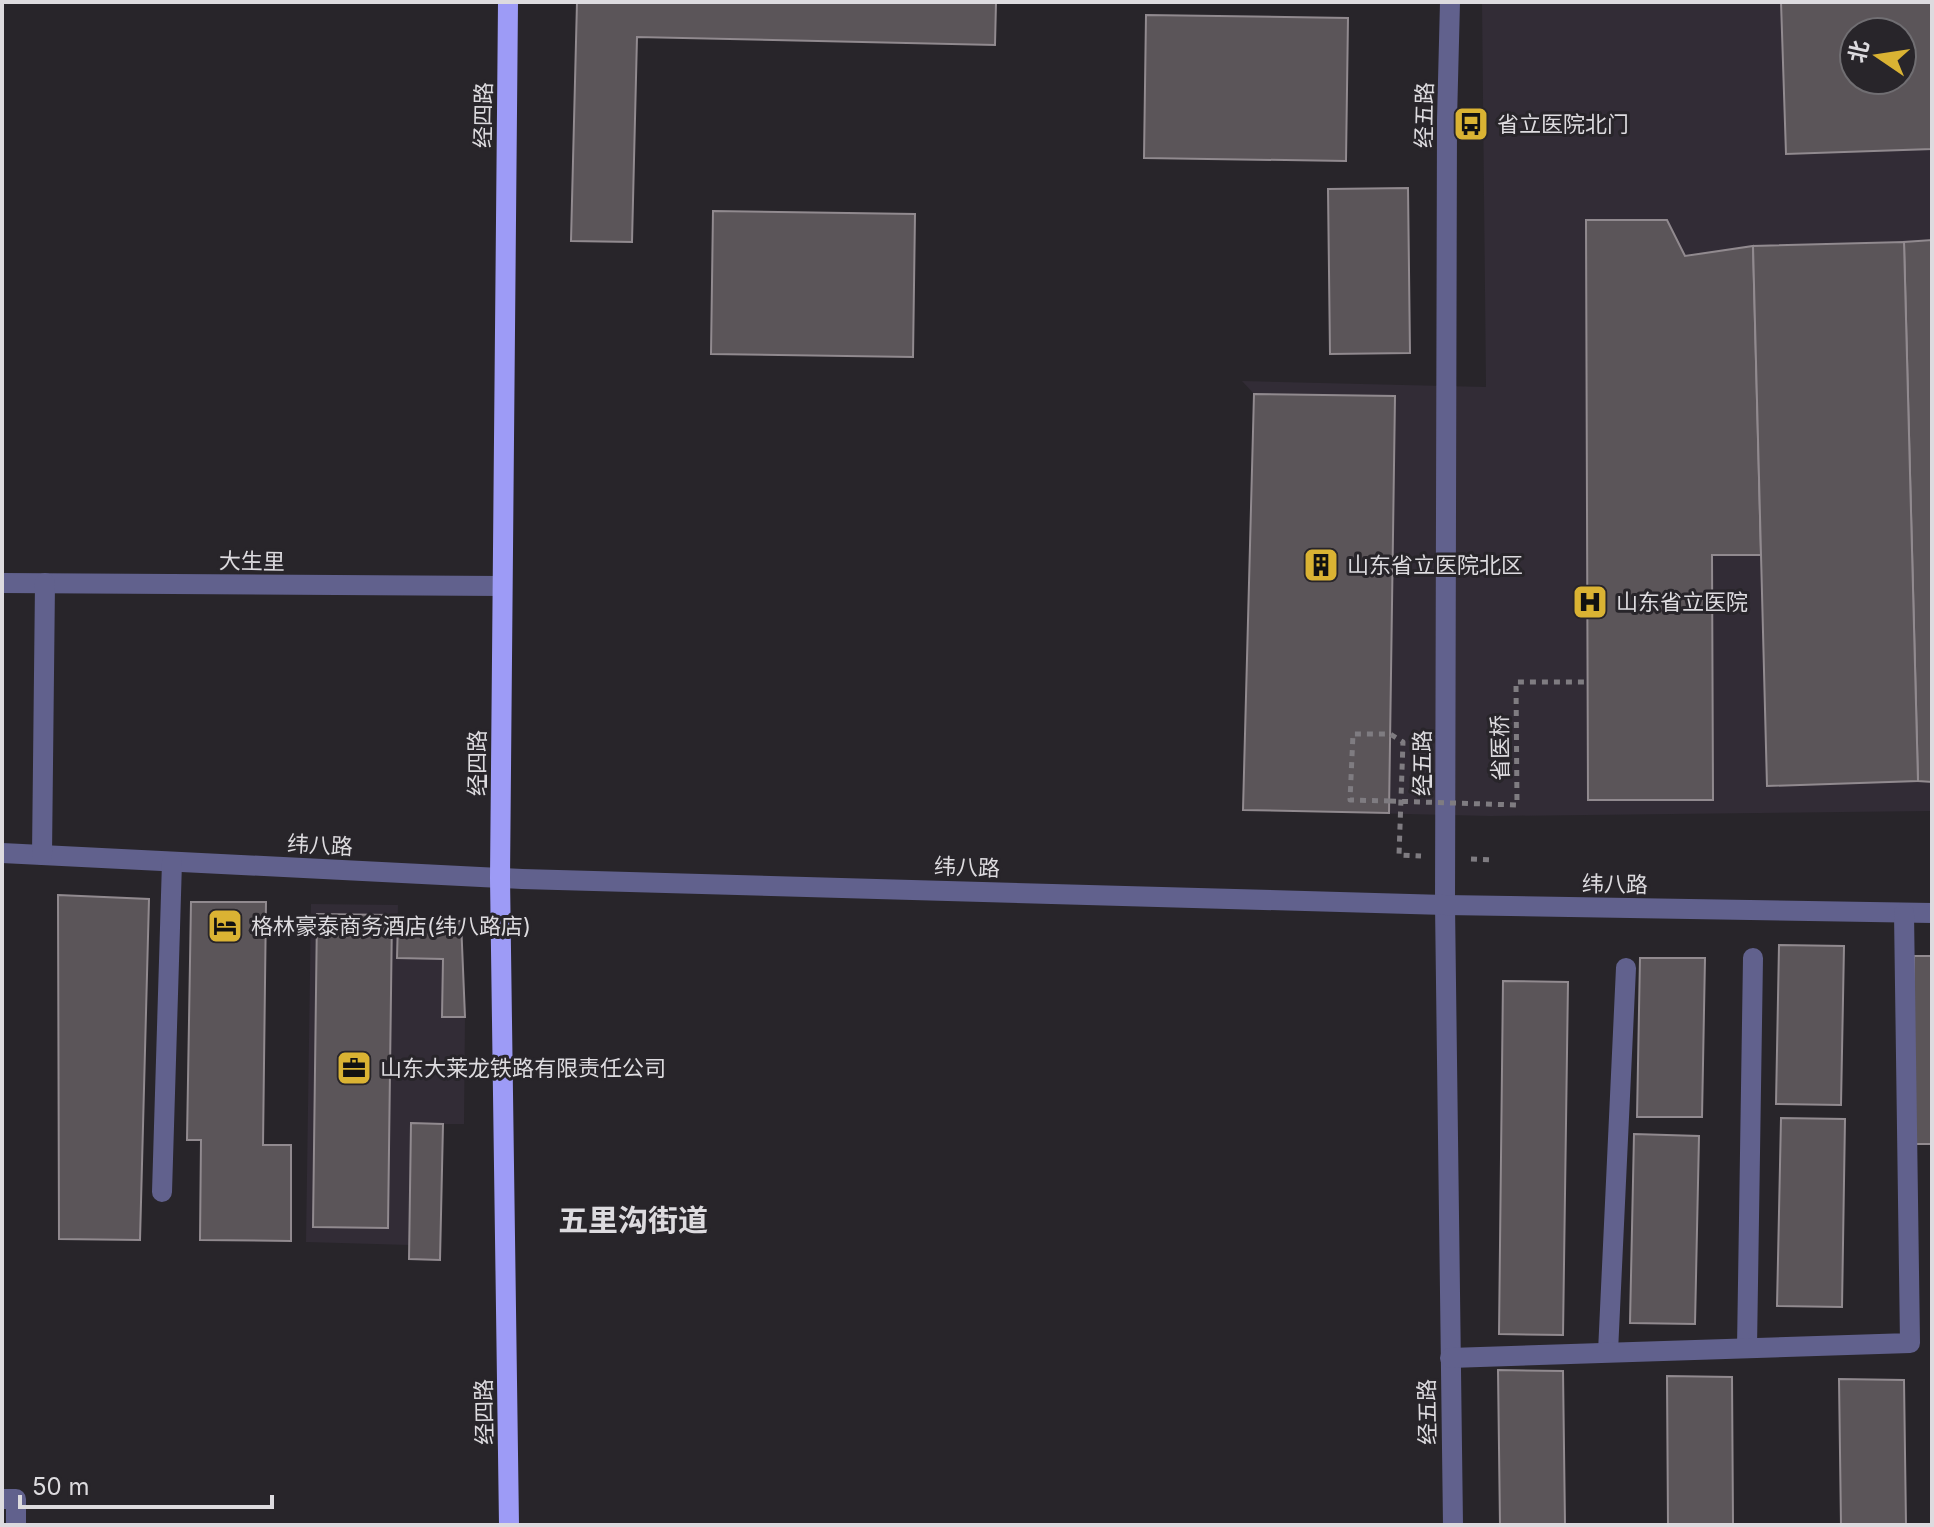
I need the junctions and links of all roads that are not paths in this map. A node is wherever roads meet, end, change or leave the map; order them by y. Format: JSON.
{"nodes":[{"id":1,"x":508,"y":2,"type":"edge"},
{"id":2,"x":1450,"y":2,"type":"edge"},
{"id":3,"x":2,"y":583,"type":"edge"},
{"id":4,"x":45,"y":583,"type":"junction"},
{"id":5,"x":501,"y":586,"type":"junction"},
{"id":6,"x":2,"y":853,"type":"edge"},
{"id":7,"x":42,"y":855,"type":"junction"},
{"id":8,"x":172,"y":862,"type":"junction"},
{"id":9,"x":500,"y":878,"type":"junction"},
{"id":10,"x":1445,"y":905,"type":"junction"},
{"id":11,"x":1904,"y":913,"type":"junction"},
{"id":12,"x":1932,"y":913,"type":"edge"},
{"id":13,"x":1753,"y":958,"type":"dead end"},
{"id":14,"x":1626,"y":968,"type":"dead end"},
{"id":15,"x":162,"y":1192,"type":"dead end"},
{"id":16,"x":1747,"y":1348,"type":"junction"},
{"id":17,"x":1608,"y":1352,"type":"junction"},
{"id":18,"x":1450,"y":1358,"type":"junction"},
{"id":19,"x":2,"y":1499,"type":"edge"},
{"id":20,"x":16,"y":1525,"type":"edge"},
{"id":21,"x":509,"y":1525,"type":"edge"},
{"id":22,"x":1453,"y":1525,"type":"edge"}],
"edges":[{"from":1,"to":5,"type":"main road","name":"经四路"},
{"from":2,"to":10,"type":"street","name":"经五路"},
{"from":3,"to":4,"type":"street","name":"大生里"},
{"from":4,"to":5,"type":"street","name":"大生里"},
{"from":4,"to":7,"type":"street"},
{"from":5,"to":9,"type":"main road","name":"经四路"},
{"from":6,"to":7,"type":"street","name":"纬八路"},
{"from":7,"to":8,"type":"street","name":"纬八路"},
{"from":8,"to":9,"type":"street","name":"纬八路"},
{"from":8,"to":15,"type":"street"},
{"from":9,"to":10,"type":"street","name":"纬八路"},
{"from":9,"to":21,"type":"main road","name":"经四路"},
{"from":10,"to":11,"type":"street","name":"纬八路"},
{"from":10,"to":18,"type":"street","name":"经五路"},
{"from":11,"to":12,"type":"street","name":"纬八路"},
{"from":11,"to":16,"type":"street"},
{"from":13,"to":16,"type":"street"},
{"from":14,"to":17,"type":"street"},
{"from":16,"to":17,"type":"street"},
{"from":17,"to":18,"type":"street"},
{"from":18,"to":22,"type":"street","name":"经五路"},
{"from":19,"to":20,"type":"street"}]}
